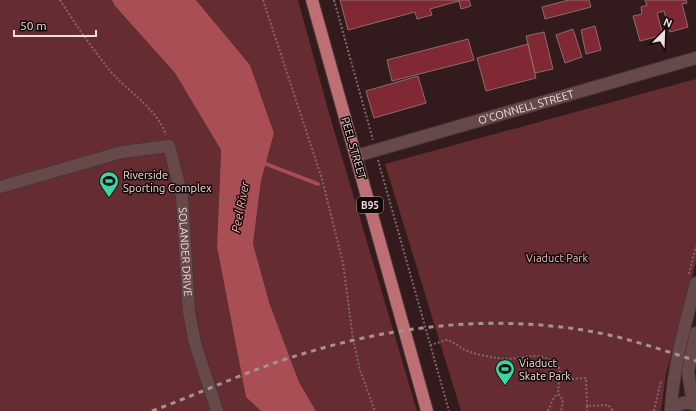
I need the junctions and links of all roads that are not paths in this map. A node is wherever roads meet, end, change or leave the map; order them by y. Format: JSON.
{"nodes":[{"id":1,"x":312,"y":0,"type":"edge"},
{"id":2,"x":696,"y":58,"type":"edge"},
{"id":3,"x":356,"y":156,"type":"junction"},
{"id":4,"x":0,"y":187,"type":"edge"},
{"id":5,"x":696,"y":283,"type":"edge"},
{"id":6,"x":692,"y":313,"type":"edge"},
{"id":7,"x":696,"y":333,"type":"edge"},
{"id":8,"x":695,"y":404,"type":"edge"},
{"id":9,"x":215,"y":410,"type":"edge"},
{"id":10,"x":427,"y":411,"type":"edge"},
{"id":11,"x":671,"y":411,"type":"edge"}],
"edges":[{"from":1,"to":3,"type":"main road","name":"PEEL STREET","number":"B95"},
{"from":2,"to":3,"type":"street","name":"O'CONNELL STREET"},
{"from":3,"to":10,"type":"main road","name":"PEEL STREET","number":"B95"},
{"from":4,"to":9,"type":"street","name":"SOLANDER DRIVE"},
{"from":5,"to":6,"type":"street"},
{"from":6,"to":11,"type":"street"},
{"from":7,"to":8,"type":"street"},
{"from":8,"to":11,"type":"street"}]}
